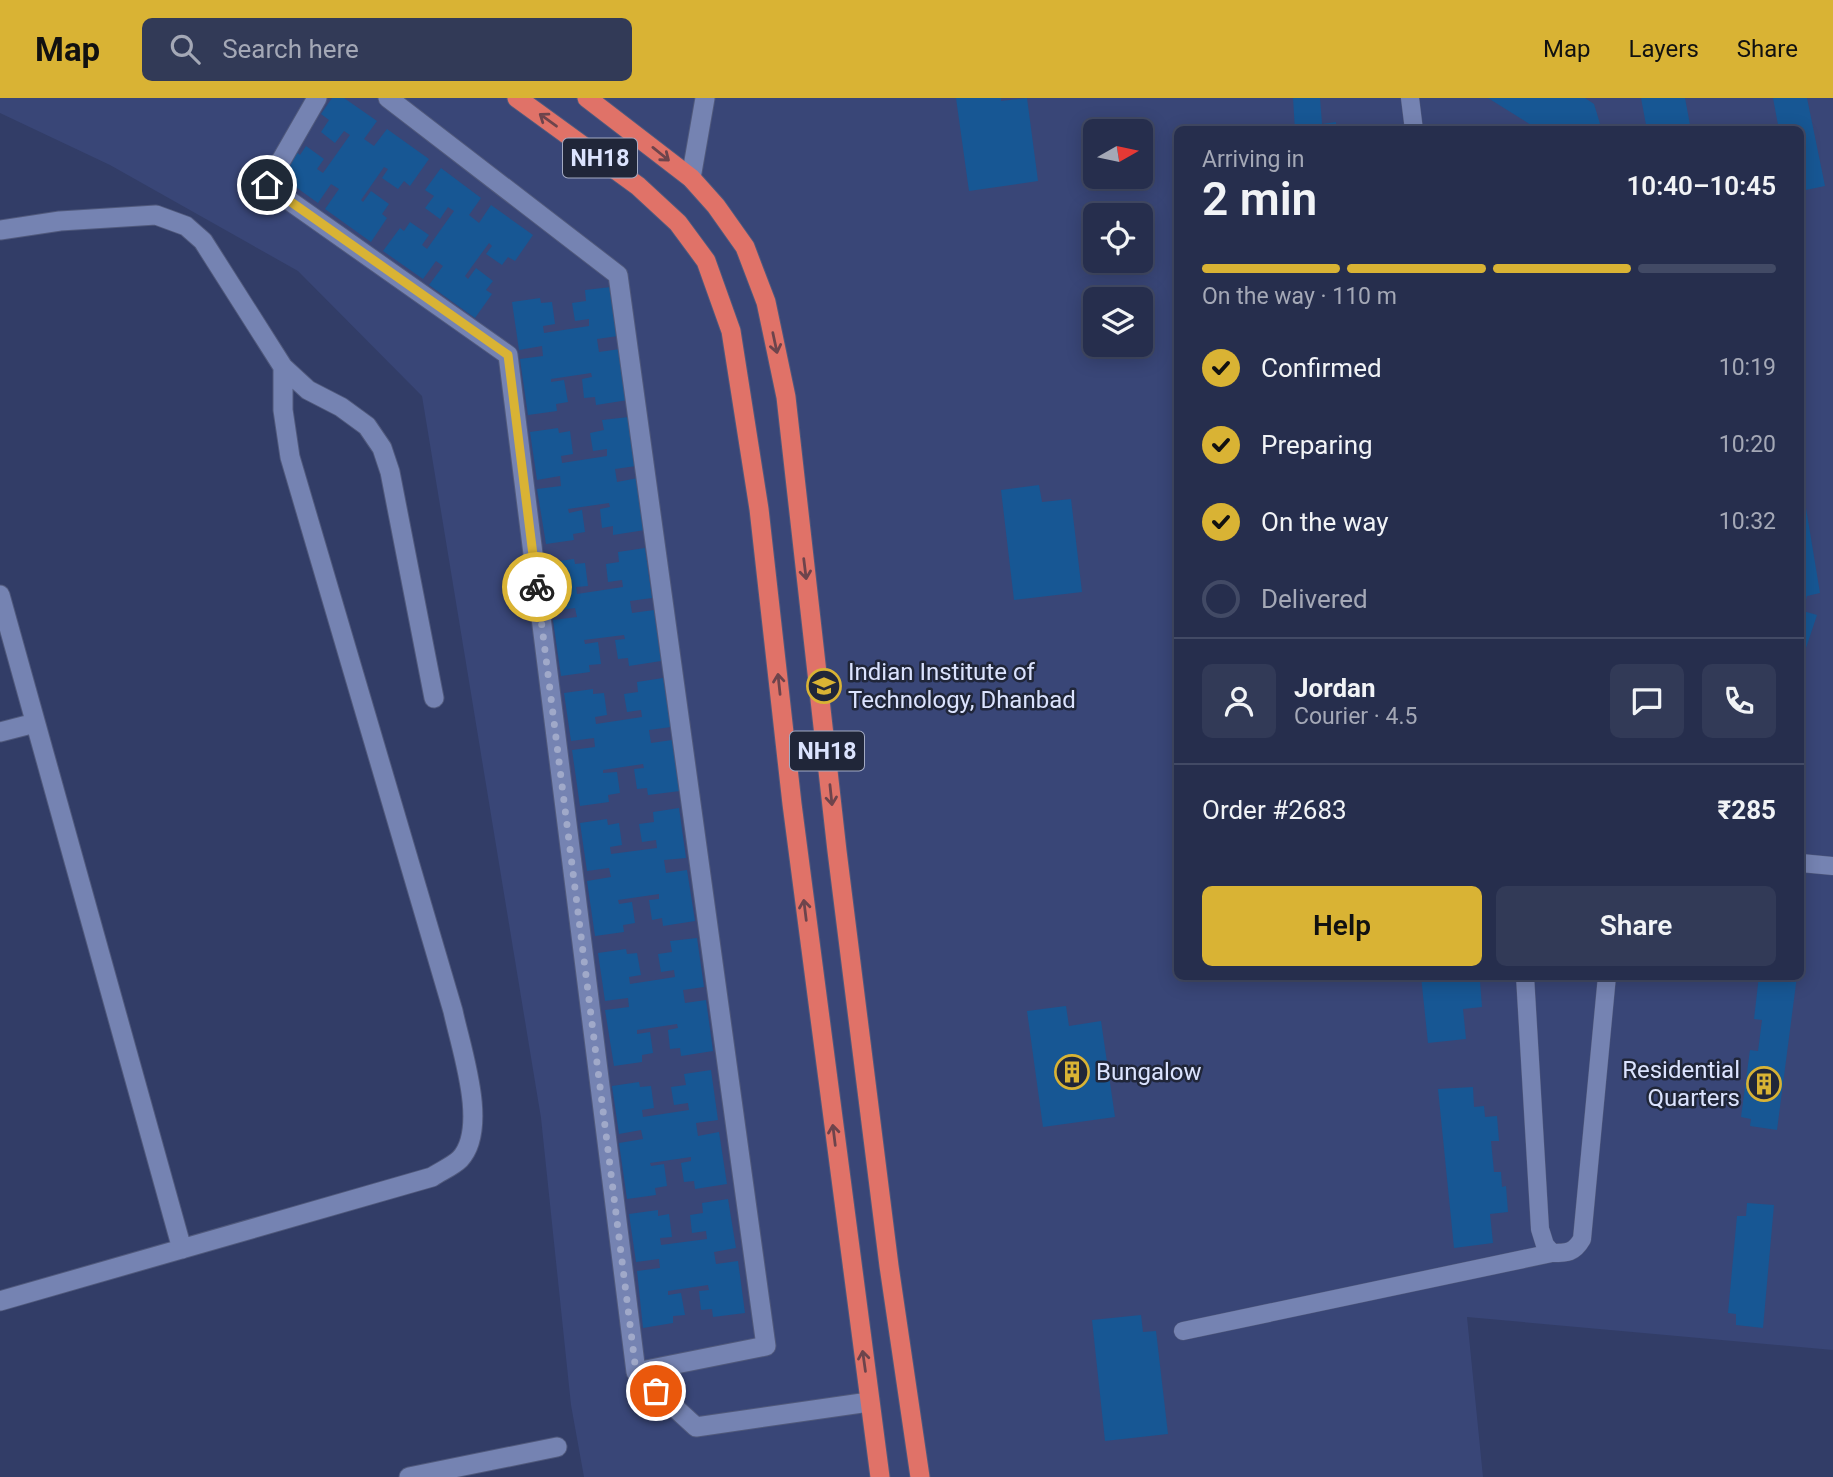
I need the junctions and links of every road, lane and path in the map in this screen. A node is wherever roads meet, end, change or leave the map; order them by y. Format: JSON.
{"nodes":[{"id":1,"x":317,"y":98,"type":"edge"},
{"id":2,"x":388,"y":98,"type":"edge"},
{"id":3,"x":517,"y":98,"type":"edge"},
{"id":4,"x":587,"y":98,"type":"edge"},
{"id":5,"x":705,"y":98,"type":"edge"},
{"id":6,"x":1410,"y":98,"type":"edge"},
{"id":7,"x":1414,"y":126,"type":"edge"},
{"id":8,"x":691,"y":178,"type":"junction"},
{"id":9,"x":0,"y":230,"type":"edge"},
{"id":10,"x":282,"y":367,"type":"junction"},
{"id":11,"x":0,"y":595,"type":"edge"},
{"id":12,"x":434,"y":698,"type":"dead end"},
{"id":13,"x":35,"y":723,"type":"junction"},
{"id":14,"x":0,"y":732,"type":"edge"},
{"id":15,"x":1804,"y":863,"type":"edge"},
{"id":16,"x":1833,"y":866,"type":"edge"},
{"id":17,"x":1525,"y":980,"type":"edge"},
{"id":18,"x":1607,"y":980,"type":"edge"},
{"id":19,"x":182,"y":1249,"type":"junction"},
{"id":20,"x":1552,"y":1253,"type":"junction"},
{"id":21,"x":0,"y":1301,"type":"edge"},
{"id":22,"x":1183,"y":1331,"type":"dead end"},
{"id":23,"x":636,"y":1372,"type":"junction"},
{"id":24,"x":869,"y":1402,"type":"junction"},
{"id":25,"x":557,"y":1447,"type":"dead end"},
{"id":26,"x":409,"y":1477,"type":"edge"},
{"id":27,"x":880,"y":1477,"type":"edge"},
{"id":28,"x":920,"y":1477,"type":"edge"}],
"edges":[{"from":1,"to":23,"type":"street"},
{"from":2,"to":23,"type":"street"},
{"from":24,"to":3,"type":"highway","number":"NH18","one_way":true},
{"from":4,"to":8,"type":"highway","number":"NH18","one_way":true},
{"from":5,"to":8,"type":"street"},
{"from":6,"to":7,"type":"lane"},
{"from":8,"to":28,"type":"highway","number":"NH18","one_way":true},
{"from":9,"to":10,"type":"street"},
{"from":10,"to":12,"type":"street"},
{"from":10,"to":19,"type":"street"},
{"from":11,"to":13,"type":"street"},
{"from":13,"to":14,"type":"street"},
{"from":13,"to":19,"type":"street"},
{"from":15,"to":16,"type":"lane"},
{"from":17,"to":20,"type":"lane"},
{"from":18,"to":20,"type":"lane"},
{"from":19,"to":21,"type":"street"},
{"from":20,"to":22,"type":"lane"},
{"from":23,"to":24,"type":"street"},
{"from":24,"to":27,"type":"highway","number":"NH18"},
{"from":25,"to":26,"type":"street"}]}
